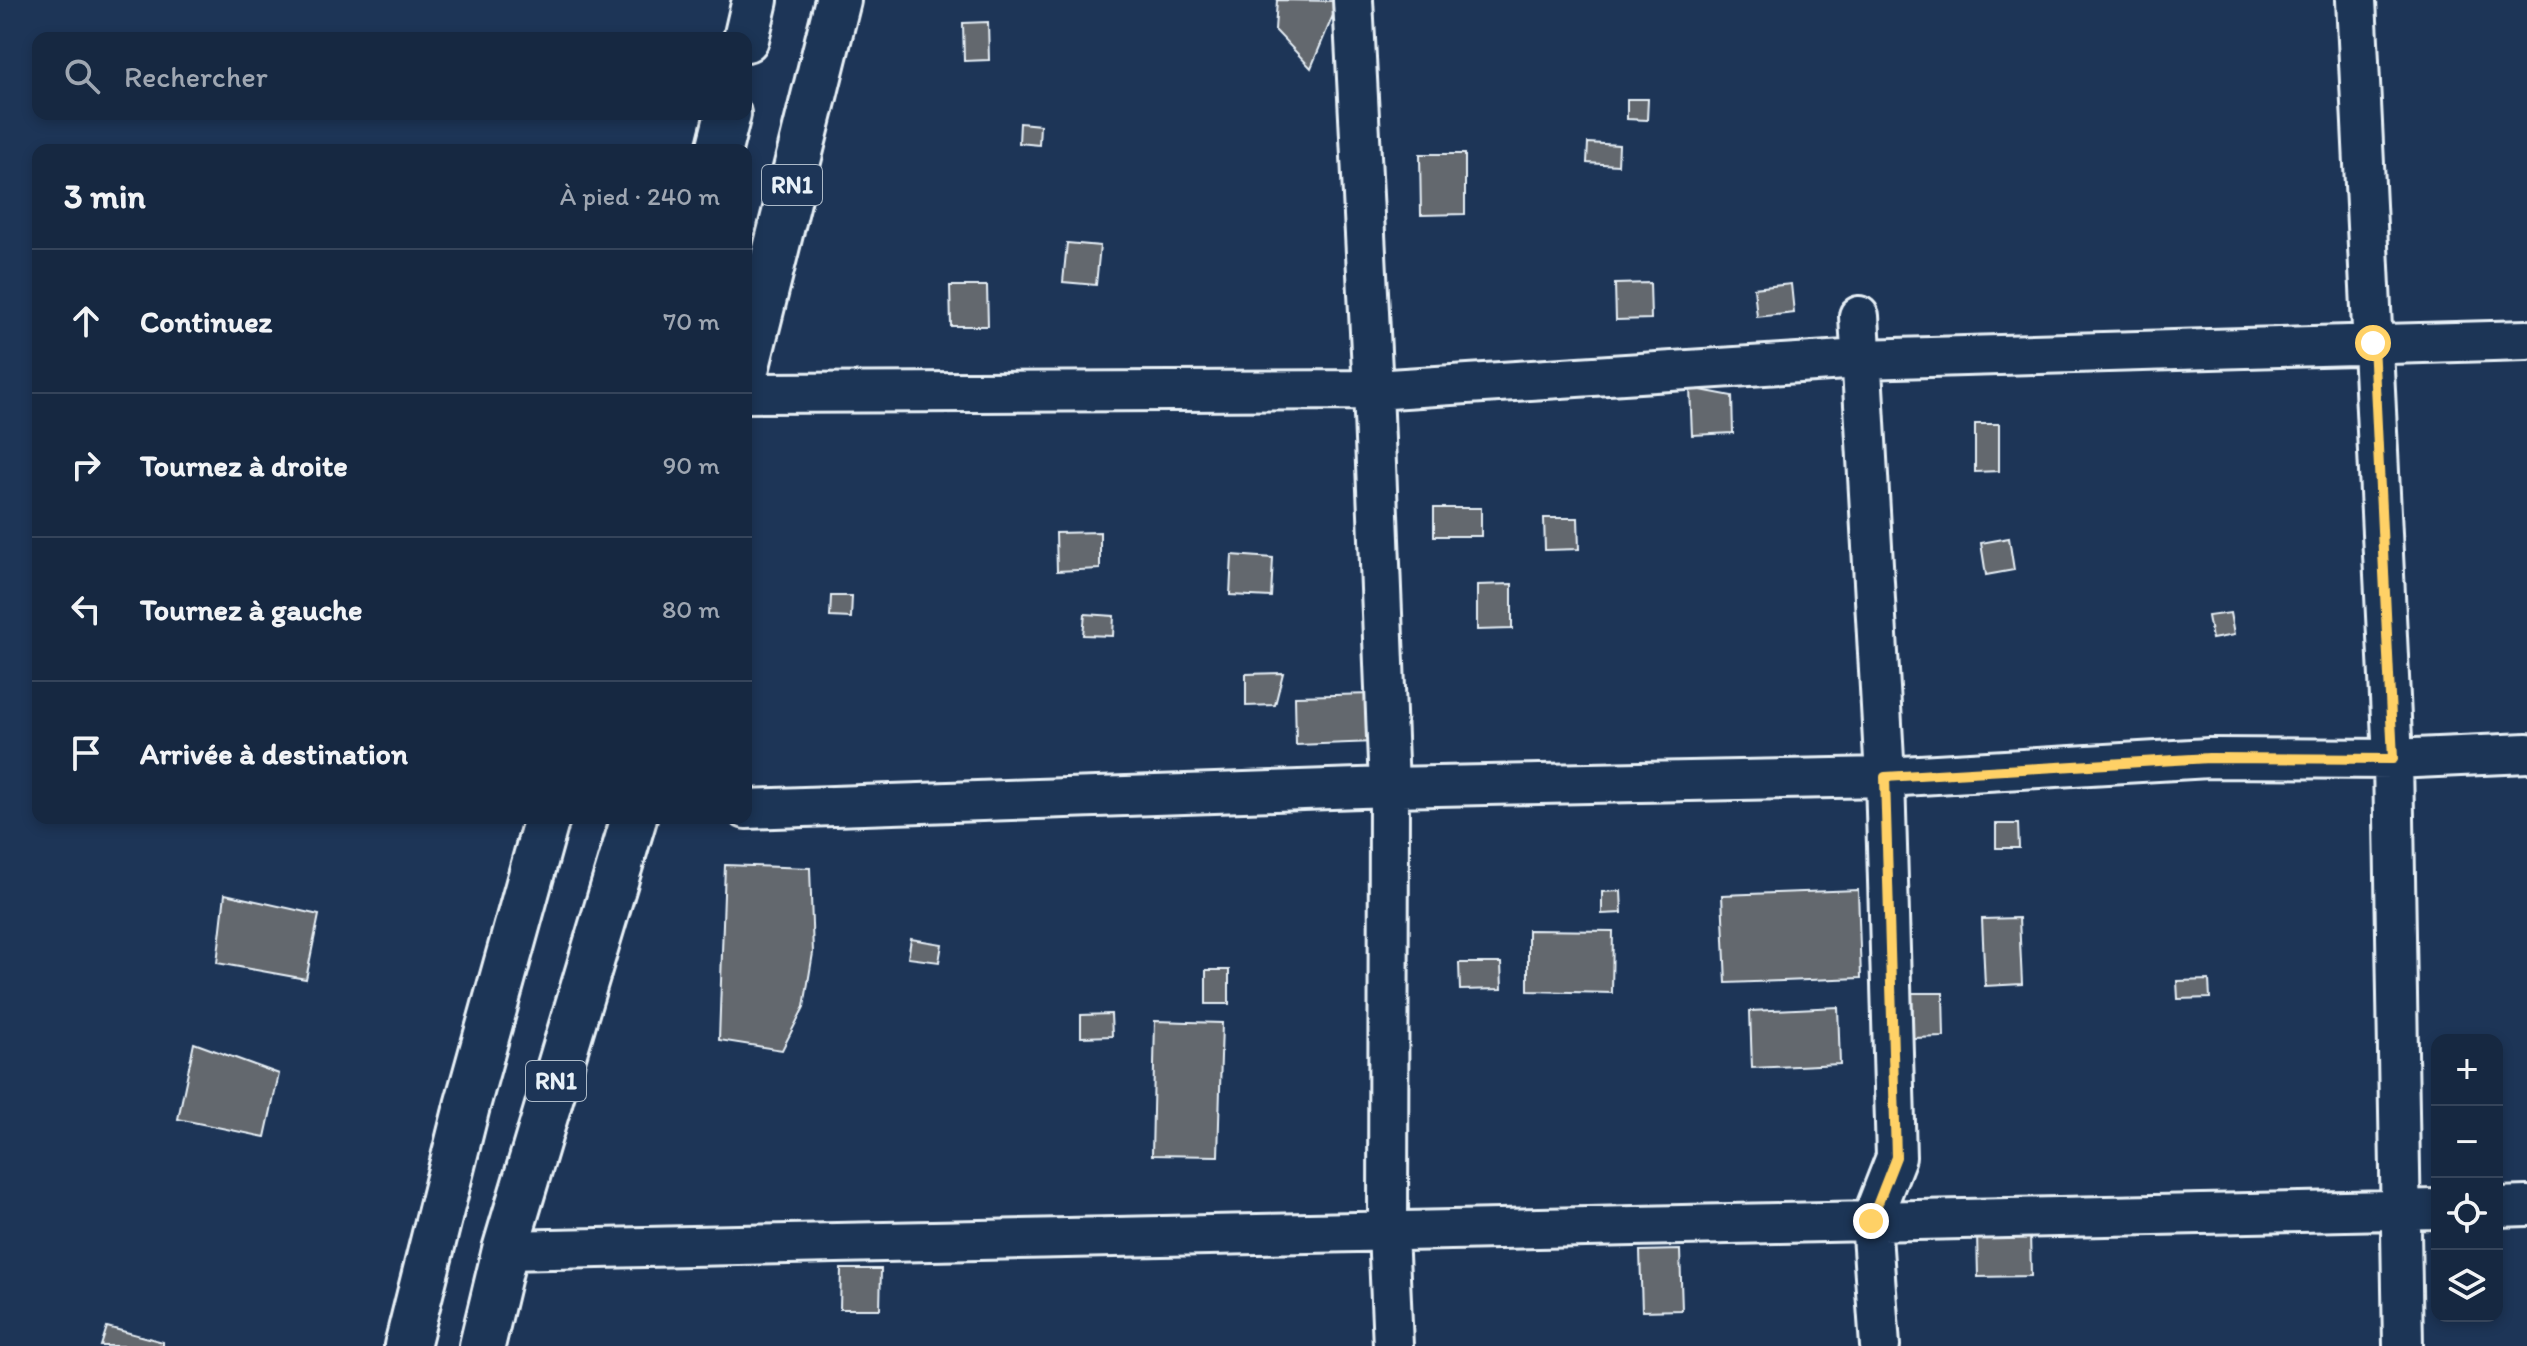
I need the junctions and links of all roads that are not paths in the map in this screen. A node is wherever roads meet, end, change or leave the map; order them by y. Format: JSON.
{"nodes":[{"id":1,"x":755,"y":0,"type":"edge"},
{"id":2,"x":838,"y":0,"type":"edge"},
{"id":3,"x":1353,"y":0,"type":"edge"},
{"id":4,"x":2356,"y":0,"type":"edge"},
{"id":5,"x":748,"y":32,"type":"edge"},
{"id":6,"x":726,"y":120,"type":"edge"},
{"id":7,"x":720,"y":144,"type":"edge"},
{"id":8,"x":1859,"y":316,"type":"dead end"},
{"id":9,"x":2527,"y":340,"type":"edge"},
{"id":10,"x":2373,"y":343,"type":"junction"},
{"id":11,"x":752,"y":346,"type":"edge"},
{"id":12,"x":1861,"y":359,"type":"junction"},
{"id":13,"x":1373,"y":390,"type":"junction"},
{"id":14,"x":752,"y":393,"type":"edge"},
{"id":15,"x":2527,"y":753,"type":"edge"},
{"id":16,"x":2393,"y":759,"type":"junction"},
{"id":17,"x":1885,"y":777,"type":"junction"},
{"id":18,"x":1389,"y":787,"type":"junction"},
{"id":19,"x":752,"y":809,"type":"edge"},
{"id":20,"x":545,"y":824,"type":"edge"},
{"id":21,"x":632,"y":824,"type":"edge"},
{"id":22,"x":2527,"y":1206,"type":"edge"},
{"id":23,"x":2503,"y":1207,"type":"edge"},
{"id":24,"x":2431,"y":1209,"type":"edge"},
{"id":25,"x":2399,"y":1210,"type":"junction"},
{"id":26,"x":1871,"y":1221,"type":"junction"},
{"id":27,"x":1388,"y":1232,"type":"junction"},
{"id":28,"x":505,"y":1250,"type":"junction"},
{"id":29,"x":407,"y":1346,"type":"edge"},
{"id":30,"x":482,"y":1346,"type":"edge"},
{"id":31,"x":1393,"y":1346,"type":"edge"},
{"id":32,"x":1880,"y":1346,"type":"edge"},
{"id":33,"x":2403,"y":1346,"type":"edge"}],
"edges":[{"from":1,"to":5,"type":"highway"},
{"from":2,"to":11,"type":"highway","number":"RN1"},
{"from":3,"to":13,"type":"street"},
{"from":4,"to":10,"type":"street"},
{"from":6,"to":7,"type":"highway"},
{"from":8,"to":12,"type":"street"},
{"from":9,"to":10,"type":"street"},
{"from":10,"to":12,"type":"street"},
{"from":10,"to":16,"type":"street"},
{"from":12,"to":13,"type":"street"},
{"from":12,"to":17,"type":"street"},
{"from":13,"to":14,"type":"street"},
{"from":13,"to":18,"type":"street"},
{"from":15,"to":16,"type":"street"},
{"from":16,"to":17,"type":"street"},
{"from":16,"to":25,"type":"street"},
{"from":17,"to":18,"type":"street"},
{"from":17,"to":26,"type":"street"},
{"from":18,"to":19,"type":"street"},
{"from":18,"to":27,"type":"street"},
{"from":20,"to":29,"type":"highway"},
{"from":21,"to":28,"type":"highway","number":"RN1"},
{"from":22,"to":23,"type":"street"},
{"from":24,"to":25,"type":"street"},
{"from":25,"to":26,"type":"street"},
{"from":25,"to":33,"type":"street"},
{"from":26,"to":27,"type":"street"},
{"from":26,"to":32,"type":"street"},
{"from":27,"to":28,"type":"street"},
{"from":27,"to":31,"type":"street"},
{"from":28,"to":30,"type":"highway","number":"RN1"}]}
